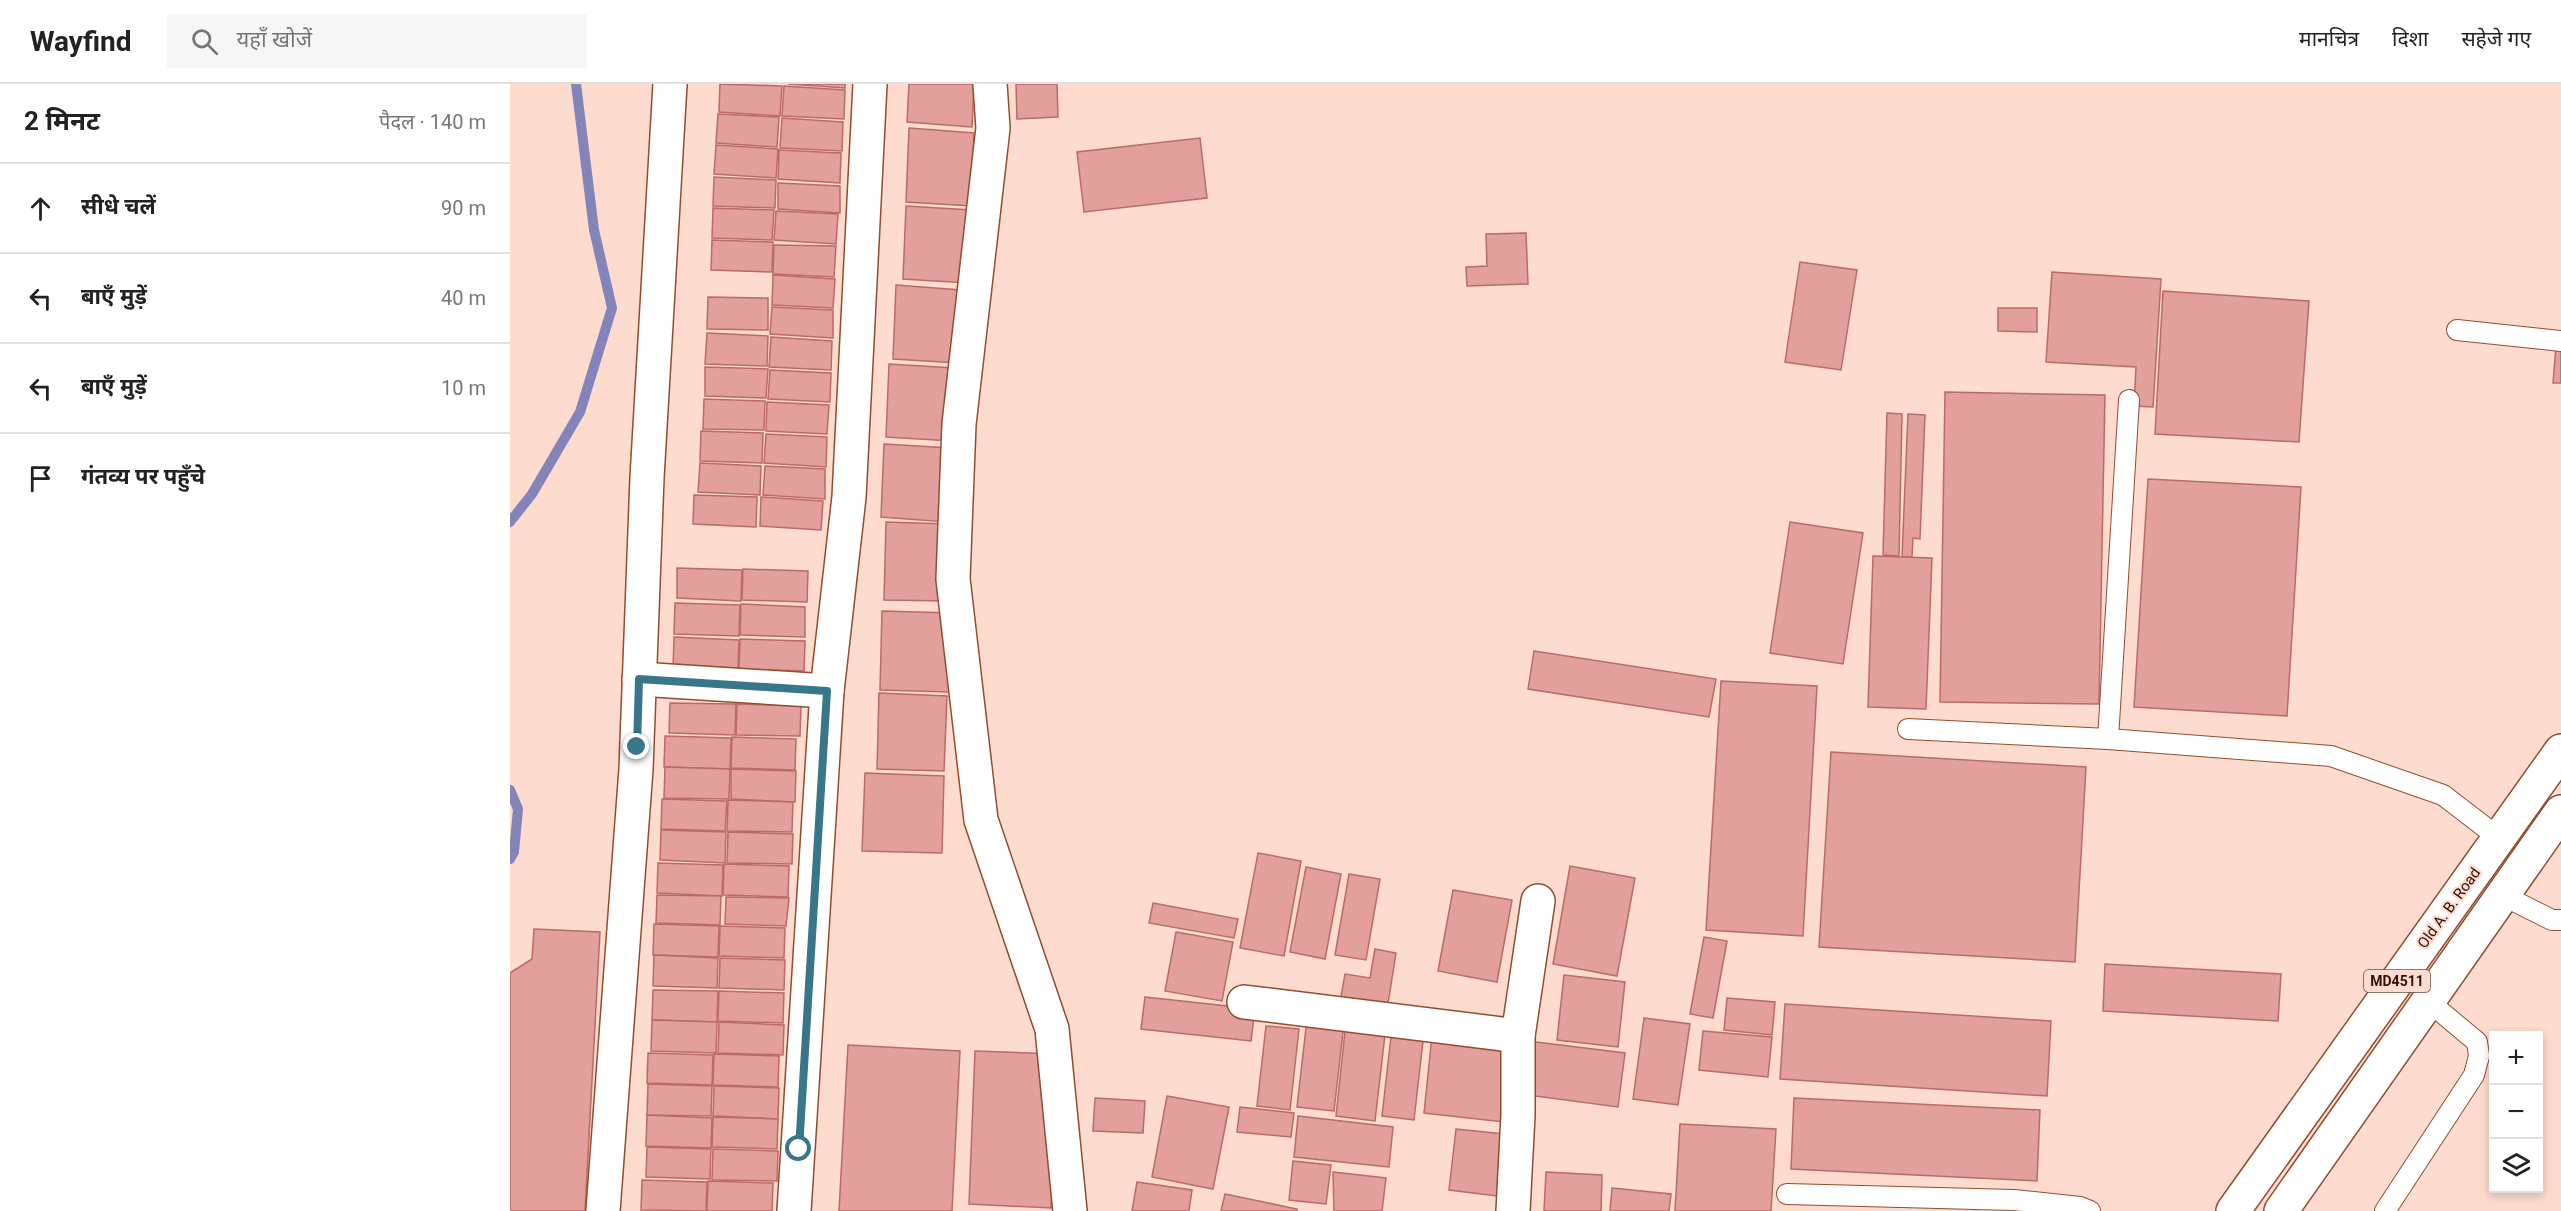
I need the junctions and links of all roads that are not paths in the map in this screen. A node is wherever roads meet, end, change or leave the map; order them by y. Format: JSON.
{"nodes":[{"id":1,"x":670,"y":84,"type":"edge"},
{"id":2,"x":870,"y":84,"type":"edge"},
{"id":3,"x":990,"y":84,"type":"edge"},
{"id":4,"x":2457,"y":330,"type":"dead end"},
{"id":5,"x":2561,"y":340,"type":"edge"},
{"id":6,"x":2129,"y":400,"type":"dead end"},
{"id":7,"x":639,"y":679,"type":"junction"},
{"id":8,"x":827,"y":691,"type":"junction"},
{"id":9,"x":1908,"y":729,"type":"dead end"},
{"id":10,"x":2108,"y":739,"type":"junction"},
{"id":11,"x":2561,"y":751,"type":"edge"},
{"id":12,"x":2561,"y":812,"type":"edge"},
{"id":13,"x":2499,"y":838,"type":"junction"},
{"id":14,"x":2502,"y":895,"type":"junction"},
{"id":15,"x":1538,"y":901,"type":"dead end"},
{"id":16,"x":2561,"y":920,"type":"edge"},
{"id":17,"x":2428,"y":1000,"type":"junction"},
{"id":18,"x":1244,"y":1002,"type":"dead end"},
{"id":19,"x":1518,"y":1036,"type":"junction"},
{"id":20,"x":1787,"y":1194,"type":"dead end"},
{"id":21,"x":603,"y":1211,"type":"edge"},
{"id":22,"x":794,"y":1211,"type":"edge"},
{"id":23,"x":1070,"y":1211,"type":"edge"},
{"id":24,"x":1513,"y":1211,"type":"edge"},
{"id":25,"x":2090,"y":1211,"type":"edge"},
{"id":26,"x":2233,"y":1211,"type":"edge"},
{"id":27,"x":2281,"y":1211,"type":"edge"},
{"id":28,"x":2385,"y":1211,"type":"edge"}],
"edges":[{"from":1,"to":7,"type":"street"},
{"from":2,"to":8,"type":"street"},
{"from":3,"to":23,"type":"street"},
{"from":4,"to":5,"type":"lane"},
{"from":6,"to":10,"type":"lane"},
{"from":7,"to":8,"type":"street"},
{"from":7,"to":21,"type":"street"},
{"from":8,"to":22,"type":"street"},
{"from":9,"to":10,"type":"lane"},
{"from":10,"to":13,"type":"lane"},
{"from":11,"to":13,"type":"street","name":"Old A. B. Road","number":"MD4511"},
{"from":12,"to":14,"type":"street","number":"MD4511"},
{"from":13,"to":26,"type":"street","name":"Old A. B. Road","number":"MD4511"},
{"from":14,"to":16,"type":"lane"},
{"from":14,"to":17,"type":"street","number":"MD4511"},
{"from":15,"to":19,"type":"street"},
{"from":17,"to":27,"type":"street","number":"MD4511"},
{"from":17,"to":28,"type":"lane"},
{"from":18,"to":19,"type":"street"},
{"from":19,"to":24,"type":"street"},
{"from":20,"to":25,"type":"lane"}]}
